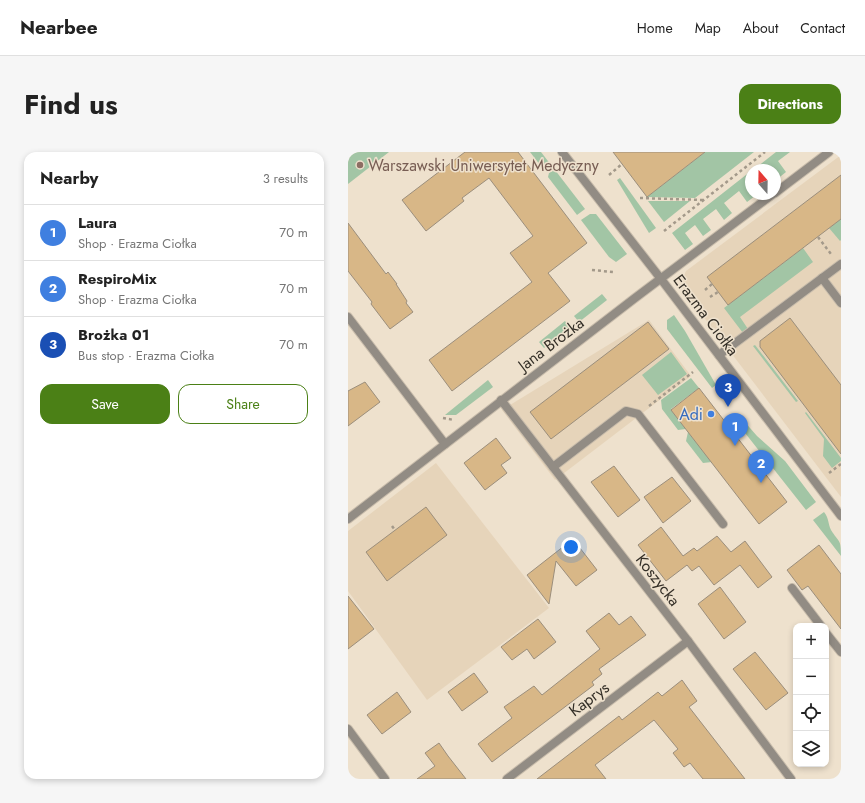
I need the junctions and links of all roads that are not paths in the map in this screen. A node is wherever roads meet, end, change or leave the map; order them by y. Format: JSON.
{"nodes":[{"id":1,"x":562,"y":152,"type":"edge"},
{"id":2,"x":829,"y":152,"type":"edge"},
{"id":3,"x":781,"y":188,"type":"edge"},
{"id":4,"x":765,"y":200,"type":"edge"},
{"id":5,"x":841,"y":264,"type":"edge"},
{"id":6,"x":822,"y":278,"type":"junction"},
{"id":7,"x":661,"y":279,"type":"junction"},
{"id":8,"x":841,"y":303,"type":"edge"},
{"id":9,"x":348,"y":317,"type":"edge"},
{"id":10,"x":719,"y":355,"type":"junction"},
{"id":11,"x":501,"y":400,"type":"junction"},
{"id":12,"x":445,"y":444,"type":"junction"},
{"id":13,"x":553,"y":467,"type":"junction"},
{"id":14,"x":841,"y":516,"type":"edge"},
{"id":15,"x":348,"y":518,"type":"edge"},
{"id":16,"x":723,"y":524,"type":"dead end"},
{"id":17,"x":792,"y":588,"type":"dead end"},
{"id":18,"x":819,"y":623,"type":"edge"},
{"id":19,"x":829,"y":637,"type":"edge"},
{"id":20,"x":688,"y":641,"type":"junction"},
{"id":21,"x":841,"y":652,"type":"edge"},
{"id":22,"x":348,"y":729,"type":"edge"},
{"id":23,"x":386,"y":779,"type":"edge"},
{"id":24,"x":506,"y":779,"type":"edge"},
{"id":25,"x":791,"y":779,"type":"edge"}],
"edges":[{"from":1,"to":7,"type":"street","name":"Erazma Ciołka"},
{"from":2,"to":3,"type":"street","name":"Jana Brożka"},
{"from":4,"to":7,"type":"street","name":"Jana Brożka"},
{"from":5,"to":6,"type":"street"},
{"from":6,"to":8,"type":"street"},
{"from":6,"to":10,"type":"street"},
{"from":7,"to":10,"type":"street","name":"Erazma Ciołka"},
{"from":7,"to":11,"type":"street","name":"Jana Brożka"},
{"from":9,"to":12,"type":"street"},
{"from":10,"to":14,"type":"street","name":"Erazma Ciołka"},
{"from":11,"to":12,"type":"street","name":"Jana Brożka"},
{"from":11,"to":13,"type":"street","name":"Koszycka"},
{"from":12,"to":15,"type":"street","name":"Jana Brożka"},
{"from":13,"to":16,"type":"street"},
{"from":13,"to":20,"type":"street","name":"Koszycka"},
{"from":17,"to":18,"type":"street"},
{"from":19,"to":21,"type":"street"},
{"from":20,"to":24,"type":"street","name":"Kaprys"},
{"from":20,"to":25,"type":"street","name":"Koszycka"},
{"from":22,"to":23,"type":"street"}]}
